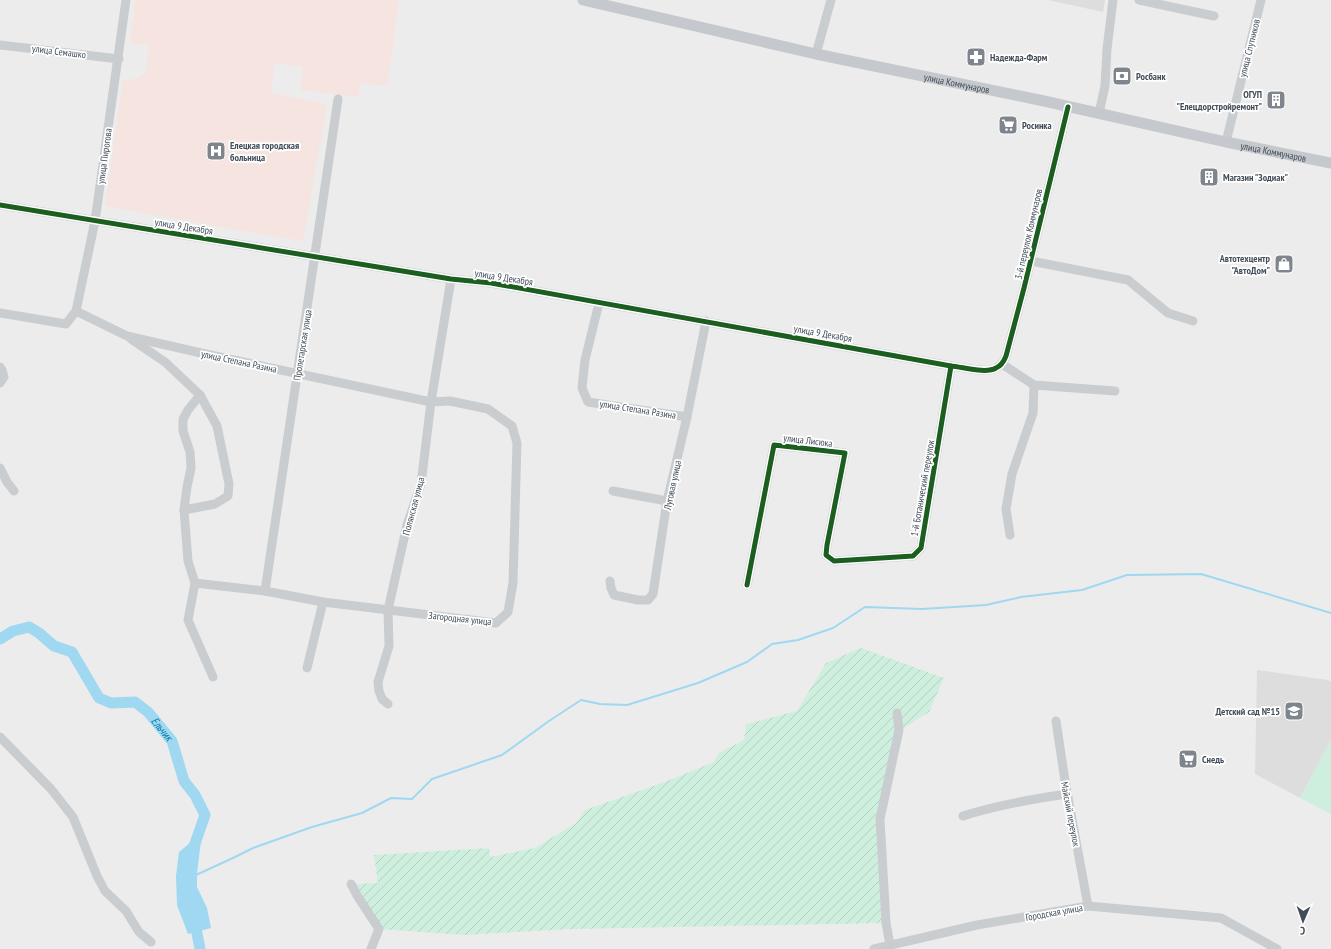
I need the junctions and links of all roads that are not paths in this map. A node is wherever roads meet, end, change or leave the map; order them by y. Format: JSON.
{"nodes":[{"id":1,"x":126,"y":0,"type":"edge"},
{"id":2,"x":583,"y":0,"type":"edge"},
{"id":3,"x":831,"y":0,"type":"edge"},
{"id":4,"x":1113,"y":0,"type":"edge"},
{"id":5,"x":1139,"y":0,"type":"edge"},
{"id":6,"x":1261,"y":0,"type":"edge"},
{"id":7,"x":1214,"y":16,"type":"dead end"},
{"id":8,"x":0,"y":44,"type":"edge"},
{"id":9,"x":816,"y":54,"type":"junction"},
{"id":10,"x":118,"y":59,"type":"junction"},
{"id":11,"x":338,"y":99,"type":"dead end"},
{"id":12,"x":1068,"y":107,"type":"junction"},
{"id":13,"x":1099,"y":113,"type":"junction"},
{"id":14,"x":1226,"y":142,"type":"junction"},
{"id":15,"x":1331,"y":164,"type":"edge"},
{"id":16,"x":0,"y":205,"type":"edge"},
{"id":17,"x":95,"y":221,"type":"junction"},
{"id":18,"x":316,"y":257,"type":"junction"},
{"id":19,"x":1030,"y":261,"type":"junction"},
{"id":20,"x":452,"y":279,"type":"junction"},
{"id":21,"x":599,"y":303,"type":"junction"},
{"id":22,"x":76,"y":311,"type":"junction"},
{"id":23,"x":0,"y":313,"type":"edge"},
{"id":24,"x":706,"y":321,"type":"junction"},
{"id":25,"x":1192,"y":321,"type":"dead end"},
{"id":26,"x":127,"y":336,"type":"junction"},
{"id":27,"x":1002,"y":364,"type":"junction"},
{"id":28,"x":951,"y":366,"type":"junction"},
{"id":29,"x":0,"y":367,"type":"edge"},
{"id":30,"x":297,"y":374,"type":"junction"},
{"id":31,"x":0,"y":383,"type":"edge"},
{"id":32,"x":1034,"y":385,"type":"junction"},
{"id":33,"x":1115,"y":391,"type":"dead end"},
{"id":34,"x":200,"y":395,"type":"junction"},
{"id":35,"x":431,"y":402,"type":"junction"},
{"id":36,"x":488,"y":409,"type":"joint"},
{"id":37,"x":687,"y":417,"type":"junction"},
{"id":38,"x":0,"y":468,"type":"edge"},
{"id":39,"x":14,"y":491,"type":"dead end"},
{"id":40,"x":613,"y":491,"type":"dead end"},
{"id":41,"x":668,"y":501,"type":"junction"},
{"id":42,"x":184,"y":510,"type":"junction"},
{"id":43,"x":1010,"y":535,"type":"dead end"},
{"id":44,"x":834,"y":561,"type":"joint"},
{"id":45,"x":610,"y":581,"type":"dead end"},
{"id":46,"x":195,"y":583,"type":"junction"},
{"id":47,"x":747,"y":586,"type":"dead end"},
{"id":48,"x":265,"y":591,"type":"junction"},
{"id":49,"x":323,"y":602,"type":"junction"},
{"id":50,"x":388,"y":610,"type":"junction"},
{"id":51,"x":307,"y":668,"type":"dead end"},
{"id":52,"x":213,"y":677,"type":"dead end"},
{"id":53,"x":388,"y":704,"type":"dead end"},
{"id":54,"x":897,"y":713,"type":"dead end"},
{"id":55,"x":1056,"y":721,"type":"dead end"},
{"id":56,"x":0,"y":737,"type":"edge"},
{"id":57,"x":1067,"y":794,"type":"junction"},
{"id":58,"x":963,"y":816,"type":"dead end"},
{"id":59,"x":351,"y":884,"type":"dead end"},
{"id":60,"x":1088,"y":906,"type":"junction"},
{"id":61,"x":151,"y":942,"type":"dead end"},
{"id":62,"x":890,"y":945,"type":"junction"},
{"id":63,"x":371,"y":949,"type":"edge"},
{"id":64,"x":874,"y":949,"type":"edge"},
{"id":65,"x":1277,"y":949,"type":"edge"}],
"edges":[{"from":1,"to":10,"type":"street","name":"улица Пирогова"},
{"from":2,"to":9,"type":"main road","name":"улица Коммунаров"},
{"from":3,"to":9,"type":"street"},
{"from":4,"to":13,"type":"street"},
{"from":5,"to":7,"type":"street"},
{"from":6,"to":14,"type":"street","name":"улица Спутников"},
{"from":8,"to":10,"type":"street","name":"улица Семашко"},
{"from":9,"to":12,"type":"main road","name":"улица Коммунаров"},
{"from":10,"to":17,"type":"street","name":"улица Пирогова"},
{"from":11,"to":18,"type":"street","name":"Пролетарская улица"},
{"from":12,"to":13,"type":"main road","name":"улица Коммунаров"},
{"from":12,"to":19,"type":"street","name":"3-й переулок Коммунаров"},
{"from":13,"to":14,"type":"main road","name":"улица Коммунаров"},
{"from":14,"to":15,"type":"main road","name":"улица Коммунаров"},
{"from":16,"to":17,"type":"street","name":"улица 9 Декабря"},
{"from":17,"to":18,"type":"street","name":"улица 9 Декабря"},
{"from":17,"to":22,"type":"street","name":"улица Пирогова"},
{"from":18,"to":20,"type":"street","name":"улица 9 Декабря"},
{"from":18,"to":30,"type":"street","name":"Пролетарская улица"},
{"from":19,"to":25,"type":"street"},
{"from":19,"to":27,"type":"street","name":"3-й переулок Коммунаров"},
{"from":20,"to":21,"type":"street","name":"улица 9 Декабря"},
{"from":20,"to":35,"type":"street","name":"Полянская улица"},
{"from":21,"to":24,"type":"street","name":"улица 9 Декабря"},
{"from":21,"to":37,"type":"street","name":"улица Степана Разина"},
{"from":22,"to":23,"type":"street"},
{"from":22,"to":26,"type":"street","name":"улица Степана Разина"},
{"from":24,"to":28,"type":"street","name":"улица 9 Декабря"},
{"from":24,"to":37,"type":"street","name":"Луговая улица"},
{"from":26,"to":30,"type":"street","name":"улица Степана Разина"},
{"from":26,"to":34,"type":"street"},
{"from":27,"to":28,"type":"street","name":"улица 9 Декабря"},
{"from":27,"to":32,"type":"street"},
{"from":28,"to":44,"type":"street","name":"1-й Ботанический переулок"},
{"from":29,"to":31,"type":"street"},
{"from":30,"to":35,"type":"street","name":"улица Степана Разина"},
{"from":30,"to":48,"type":"street","name":"Пролетарская улица"},
{"from":32,"to":33,"type":"street"},
{"from":32,"to":43,"type":"street"},
{"from":34,"to":42,"type":"street"},
{"from":34,"to":42,"type":"street"},
{"from":35,"to":36,"type":"street","name":"улица Степана Разина"},
{"from":35,"to":50,"type":"street","name":"Полянская улица"},
{"from":36,"to":50,"type":"street","name":"Загородная улица"},
{"from":37,"to":41,"type":"street","name":"Луговая улица"},
{"from":38,"to":39,"type":"street"},
{"from":40,"to":41,"type":"street"},
{"from":41,"to":45,"type":"street","name":"Луговая улица"},
{"from":42,"to":46,"type":"street"},
{"from":44,"to":47,"type":"street","name":"улица Лисюка"},
{"from":46,"to":48,"type":"street","name":"Загородная улица"},
{"from":46,"to":52,"type":"street"},
{"from":48,"to":49,"type":"street","name":"Загородная улица"},
{"from":49,"to":50,"type":"street","name":"Загородная улица"},
{"from":49,"to":51,"type":"street"},
{"from":50,"to":53,"type":"street","name":"Полянская улица"},
{"from":54,"to":62,"type":"street"},
{"from":55,"to":57,"type":"street","name":"Майский переулок"},
{"from":56,"to":61,"type":"street"},
{"from":57,"to":58,"type":"street"},
{"from":57,"to":60,"type":"street","name":"Майский переулок"},
{"from":59,"to":63,"type":"street"},
{"from":60,"to":62,"type":"street","name":"Городская улица"},
{"from":60,"to":65,"type":"street","name":"Городская улица"},
{"from":62,"to":64,"type":"street","name":"Городская улица"}]}
